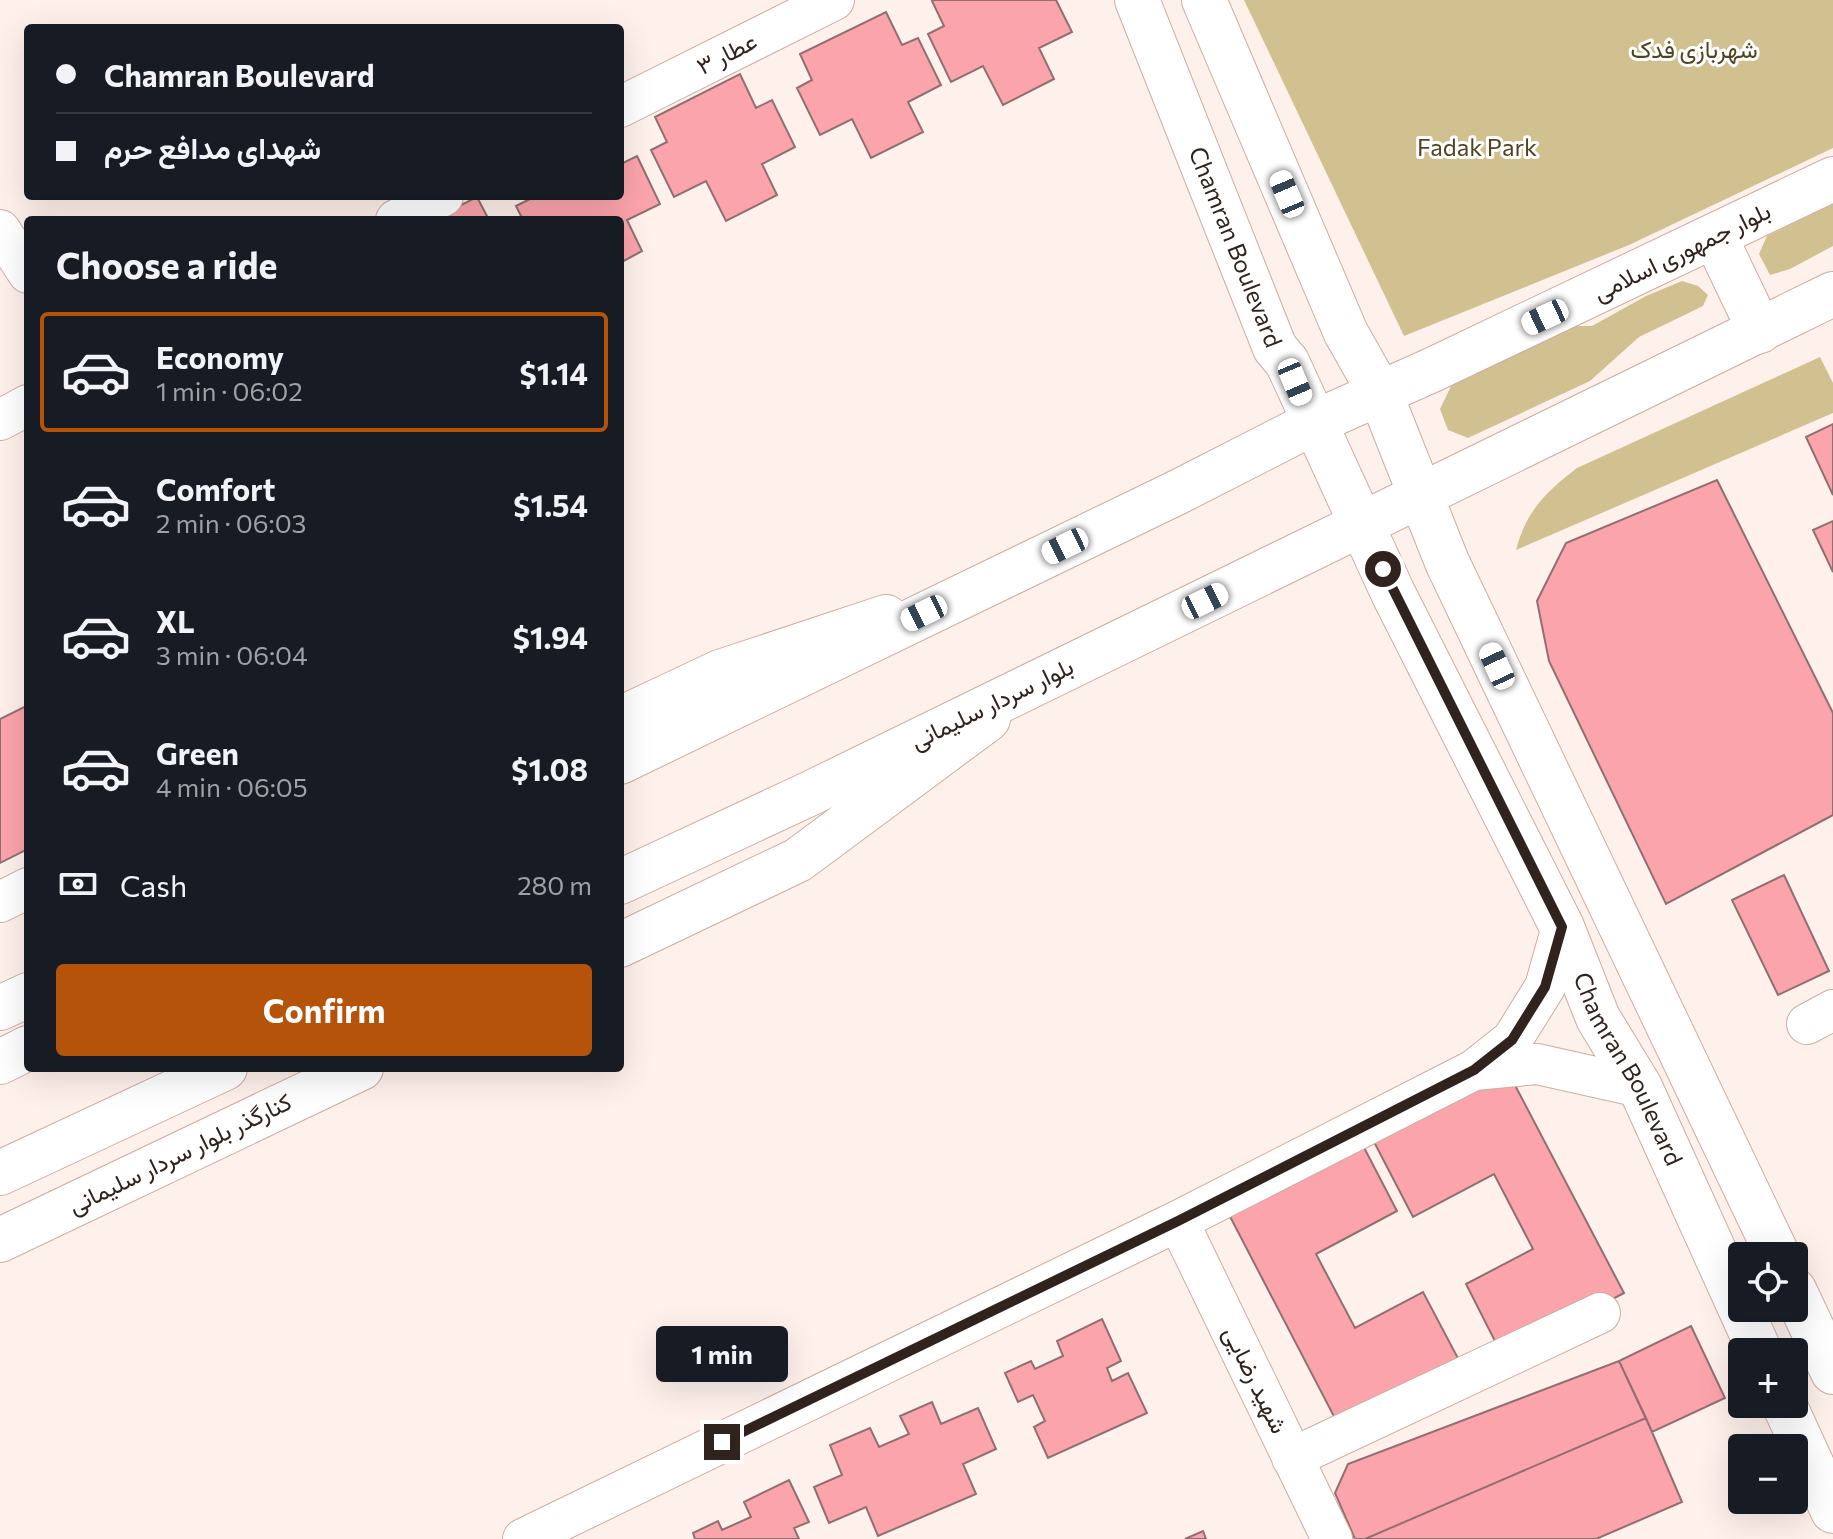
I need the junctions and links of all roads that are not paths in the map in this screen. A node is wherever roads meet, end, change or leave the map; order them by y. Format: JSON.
{"nodes":[{"id":1,"x":834,"y":0,"type":"edge"},
{"id":2,"x":1137,"y":0,"type":"edge"},
{"id":3,"x":1204,"y":0,"type":"edge"},
{"id":4,"x":624,"y":105,"type":"edge"},
{"id":5,"x":1833,"y":179,"type":"edge"},
{"id":6,"x":435,"y":200,"type":"edge"},
{"id":7,"x":404,"y":216,"type":"edge"},
{"id":8,"x":0,"y":230,"type":"edge"},
{"id":9,"x":1715,"y":237,"type":"junction"},
{"id":10,"x":24,"y":267,"type":"edge"},
{"id":11,"x":1833,"y":294,"type":"edge"},
{"id":12,"x":1760,"y":331,"type":"junction"},
{"id":13,"x":1380,"y":393,"type":"junction"},
{"id":14,"x":24,"y":407,"type":"edge"},
{"id":15,"x":0,"y":420,"type":"edge"},
{"id":16,"x":1313,"y":423,"type":"junction"},
{"id":17,"x":1421,"y":494,"type":"junction"},
{"id":18,"x":1362,"y":523,"type":"junction"},
{"id":19,"x":979,"y":586,"type":"junction"},
{"id":20,"x":1038,"y":682,"type":"junction"},
{"id":21,"x":624,"y":717,"type":"edge"},
{"id":22,"x":624,"y":760,"type":"edge"},
{"id":23,"x":624,"y":880,"type":"edge"},
{"id":24,"x":24,"y":890,"type":"edge"},
{"id":25,"x":0,"y":902,"type":"edge"},
{"id":26,"x":1562,"y":927,"type":"junction"},
{"id":27,"x":624,"y":943,"type":"edge"},
{"id":28,"x":24,"y":997,"type":"edge"},
{"id":29,"x":0,"y":1008,"type":"edge"},
{"id":30,"x":24,"y":1050,"type":"edge"},
{"id":31,"x":0,"y":1062,"type":"edge"},
{"id":32,"x":1474,"y":1070,"type":"junction"},
{"id":33,"x":216,"y":1072,"type":"edge"},
{"id":34,"x":353,"y":1072,"type":"edge"},
{"id":35,"x":1640,"y":1087,"type":"junction"},
{"id":36,"x":0,"y":1173,"type":"edge"},
{"id":37,"x":1178,"y":1221,"type":"junction"},
{"id":38,"x":0,"y":1240,"type":"edge"},
{"id":39,"x":1771,"y":1242,"type":"edge"},
{"id":40,"x":1600,"y":1313,"type":"dead end"},
{"id":41,"x":1808,"y":1319,"type":"edge"},
{"id":42,"x":1754,"y":1338,"type":"edge"},
{"id":43,"x":1833,"y":1372,"type":"edge"},
{"id":44,"x":1790,"y":1418,"type":"edge"},
{"id":45,"x":1292,"y":1458,"type":"junction"},
{"id":46,"x":1833,"y":1511,"type":"edge"},
{"id":47,"x":523,"y":1539,"type":"edge"},
{"id":48,"x":1332,"y":1539,"type":"edge"}],
"edges":[{"from":1,"to":4,"type":"street","name":"عطار ۳"},
{"from":2,"to":16,"type":"main road","name":"Chamran Boulevard"},
{"from":3,"to":13,"type":"main road"},
{"from":5,"to":9,"type":"main road","name":"بلوار جمهوری اسلامی"},
{"from":6,"to":7,"type":"street"},
{"from":8,"to":10,"type":"street"},
{"from":9,"to":12,"type":"main road"},
{"from":9,"to":13,"type":"main road","name":"بلوار جمهوری اسلامی"},
{"from":11,"to":12,"type":"main road"},
{"from":12,"to":17,"type":"main road"},
{"from":13,"to":16,"type":"main road","name":"بلوار جمهوری اسلامی"},
{"from":13,"to":17,"type":"main road"},
{"from":14,"to":15,"type":"street"},
{"from":16,"to":18,"type":"main road","name":"Chamran Boulevard"},
{"from":16,"to":19,"type":"main road"},
{"from":17,"to":18,"type":"main road"},
{"from":17,"to":39,"type":"main road"},
{"from":18,"to":20,"type":"main road","name":"بلوار سردار سلیمانی"},
{"from":18,"to":26,"type":"main road","name":"Chamran Boulevard"},
{"from":19,"to":21,"type":"main road"},
{"from":19,"to":22,"type":"main road"},
{"from":20,"to":23,"type":"main road","name":"بلوار سردار سلیمانی"},
{"from":20,"to":27,"type":"main road"},
{"from":24,"to":25,"type":"street"},
{"from":26,"to":32,"type":"street"},
{"from":26,"to":35,"type":"main road","name":"Chamran Boulevard"},
{"from":28,"to":29,"type":"main road"},
{"from":30,"to":31,"type":"main road"},
{"from":32,"to":35,"type":"street"},
{"from":32,"to":37,"type":"street"},
{"from":33,"to":36,"type":"main road"},
{"from":34,"to":38,"type":"main road","name":"کنارگذر بلوار سردار سلیمانی"},
{"from":35,"to":42,"type":"main road","name":"Chamran Boulevard"},
{"from":37,"to":45,"type":"street","name":"شهید رضایی"},
{"from":37,"to":47,"type":"street"},
{"from":40,"to":45,"type":"street"},
{"from":41,"to":43,"type":"main road"},
{"from":44,"to":46,"type":"main road"},
{"from":45,"to":48,"type":"street","name":"شهید رضایی"}]}
